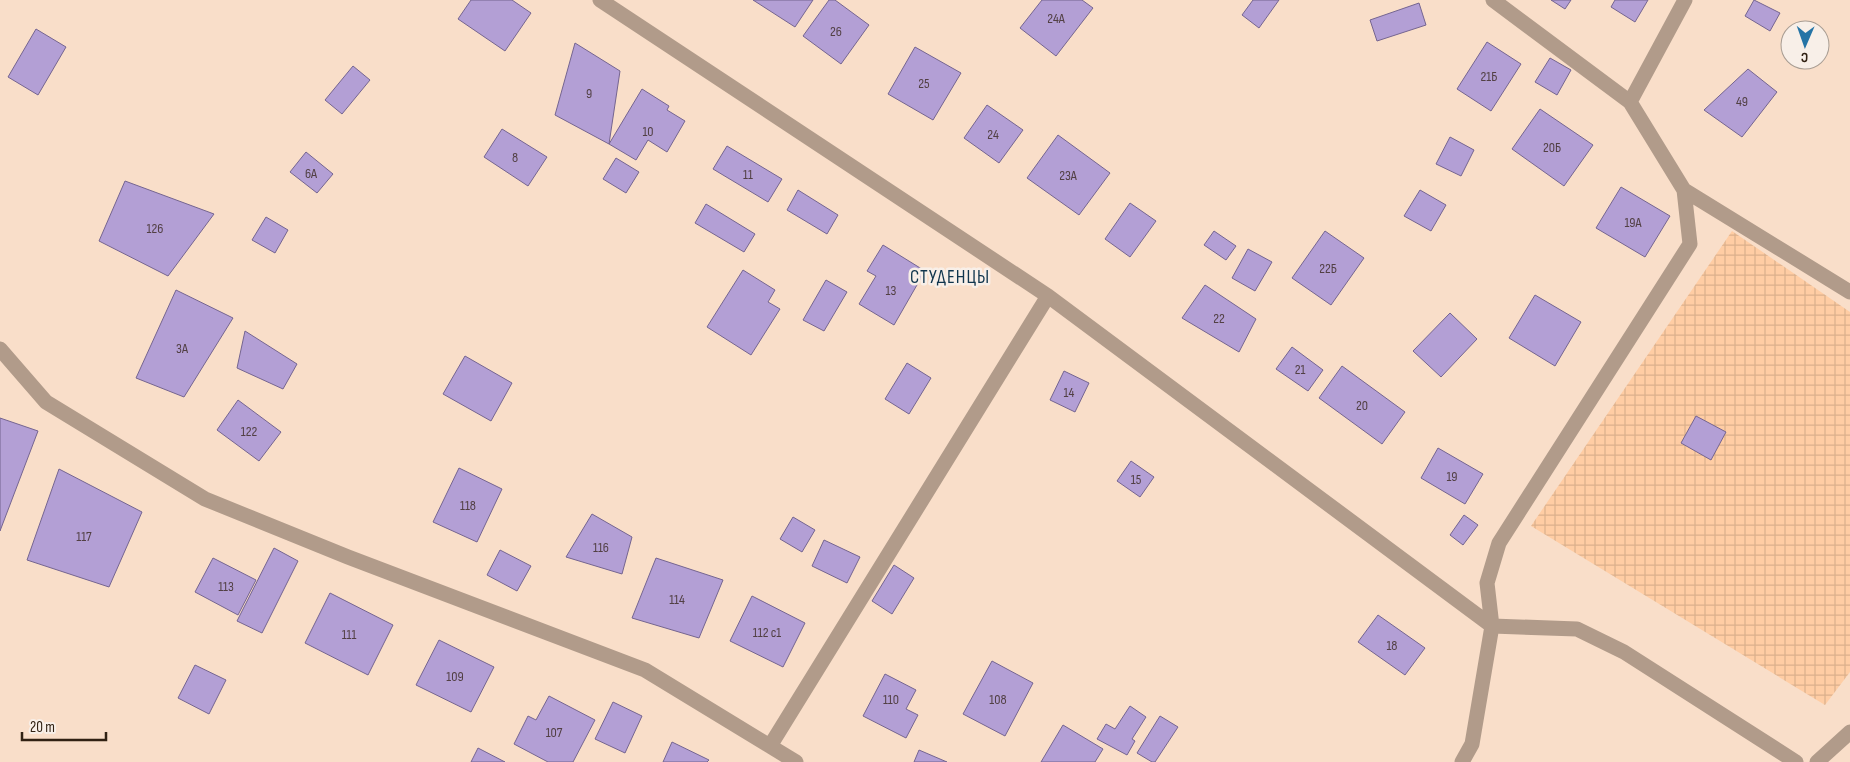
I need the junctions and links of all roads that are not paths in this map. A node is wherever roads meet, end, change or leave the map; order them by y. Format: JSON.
{"nodes":[{"id":1,"x":600,"y":0,"type":"edge"},
{"id":2,"x":1494,"y":0,"type":"edge"},
{"id":3,"x":1685,"y":0,"type":"edge"},
{"id":4,"x":1630,"y":102,"type":"junction"},
{"id":5,"x":1684,"y":190,"type":"junction"},
{"id":6,"x":1850,"y":292,"type":"edge"},
{"id":7,"x":1048,"y":296,"type":"junction"},
{"id":8,"x":0,"y":349,"type":"edge"},
{"id":9,"x":1492,"y":626,"type":"junction"},
{"id":10,"x":1850,"y":732,"type":"edge"},
{"id":11,"x":770,"y":746,"type":"junction"},
{"id":12,"x":796,"y":762,"type":"edge"},
{"id":13,"x":1462,"y":762,"type":"edge"},
{"id":14,"x":1796,"y":762,"type":"edge"},
{"id":15,"x":1817,"y":762,"type":"edge"}],
"edges":[{"from":1,"to":7,"type":"street"},
{"from":2,"to":4,"type":"street"},
{"from":3,"to":4,"type":"street"},
{"from":4,"to":5,"type":"street"},
{"from":5,"to":6,"type":"street"},
{"from":5,"to":9,"type":"street"},
{"from":7,"to":9,"type":"street"},
{"from":7,"to":11,"type":"street"},
{"from":8,"to":11,"type":"street"},
{"from":9,"to":13,"type":"street"},
{"from":9,"to":14,"type":"street"},
{"from":10,"to":15,"type":"street"},
{"from":11,"to":12,"type":"street"}]}
